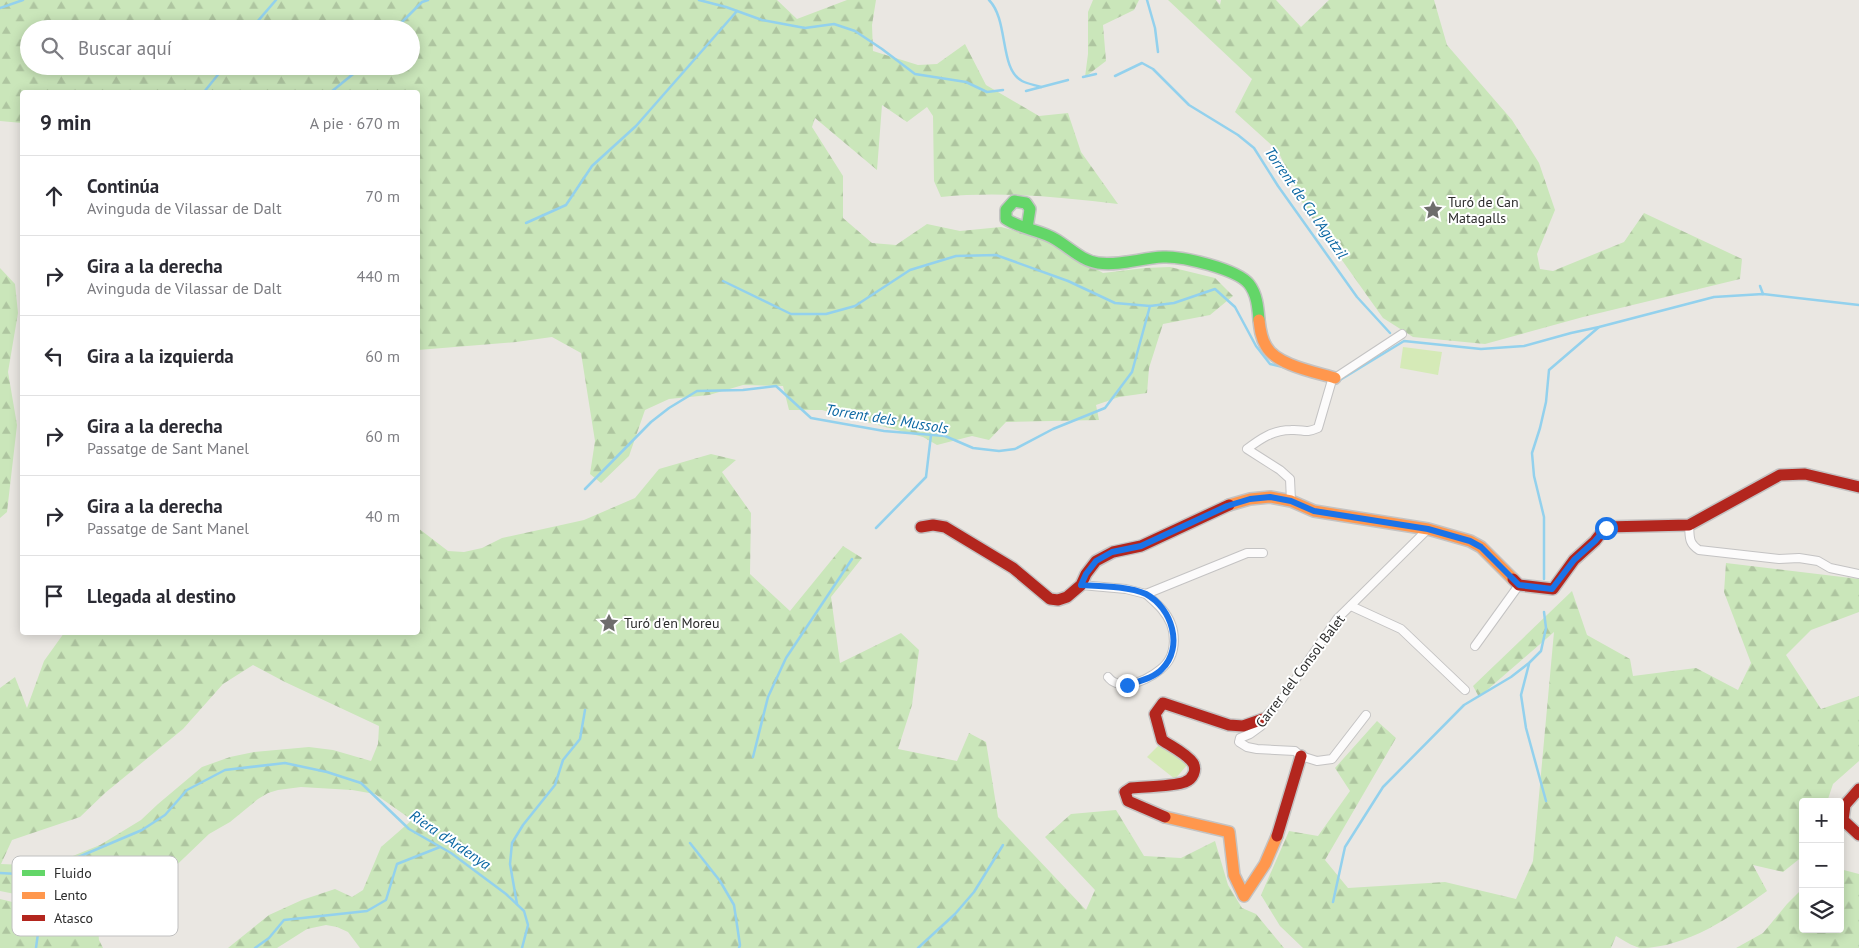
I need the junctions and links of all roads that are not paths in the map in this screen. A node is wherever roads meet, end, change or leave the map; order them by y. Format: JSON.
{"nodes":[{"id":1,"x":1027,"y":228,"type":"dead end"},
{"id":2,"x":1402,"y":334,"type":"dead end"},
{"id":3,"x":1335,"y":378,"type":"junction"},
{"id":4,"x":1859,"y":487,"type":"edge"},
{"id":5,"x":1291,"y":501,"type":"junction"},
{"id":6,"x":1689,"y":525,"type":"junction"},
{"id":7,"x":921,"y":527,"type":"dead end"},
{"id":8,"x":1428,"y":529,"type":"junction"},
{"id":9,"x":1263,"y":553,"type":"dead end"},
{"id":10,"x":1859,"y":574,"type":"edge"},
{"id":11,"x":1081,"y":585,"type":"junction"},
{"id":12,"x":1519,"y":585,"type":"junction"},
{"id":13,"x":1146,"y":594,"type":"junction"},
{"id":14,"x":1351,"y":606,"type":"junction"},
{"id":15,"x":1475,"y":646,"type":"dead end"},
{"id":16,"x":1108,"y":677,"type":"dead end"},
{"id":17,"x":1465,"y":690,"type":"dead end"},
{"id":18,"x":1366,"y":715,"type":"dead end"},
{"id":19,"x":1264,"y":719,"type":"junction"},
{"id":20,"x":1301,"y":756,"type":"junction"},
{"id":21,"x":1859,"y":789,"type":"edge"},
{"id":22,"x":1859,"y":835,"type":"edge"}],
"edges":[{"from":1,"to":3,"type":"street"},
{"from":2,"to":3,"type":"street"},
{"from":3,"to":5,"type":"street"},
{"from":4,"to":6,"type":"street"},
{"from":5,"to":8,"type":"street"},
{"from":5,"to":11,"type":"street"},
{"from":6,"to":10,"type":"street"},
{"from":6,"to":12,"type":"street"},
{"from":7,"to":11,"type":"street"},
{"from":8,"to":12,"type":"street"},
{"from":8,"to":14,"type":"street","name":"Carrer del Consol Balet"},
{"from":9,"to":13,"type":"street"},
{"from":11,"to":13,"type":"street"},
{"from":12,"to":15,"type":"street"},
{"from":13,"to":16,"type":"street"},
{"from":14,"to":17,"type":"street"},
{"from":14,"to":19,"type":"street","name":"Carrer del Consol Balet"},
{"from":18,"to":20,"type":"street"},
{"from":19,"to":20,"type":"street","name":"Carrer del Consol Balet"},
{"from":19,"to":20,"type":"street"},
{"from":21,"to":22,"type":"street"}]}
